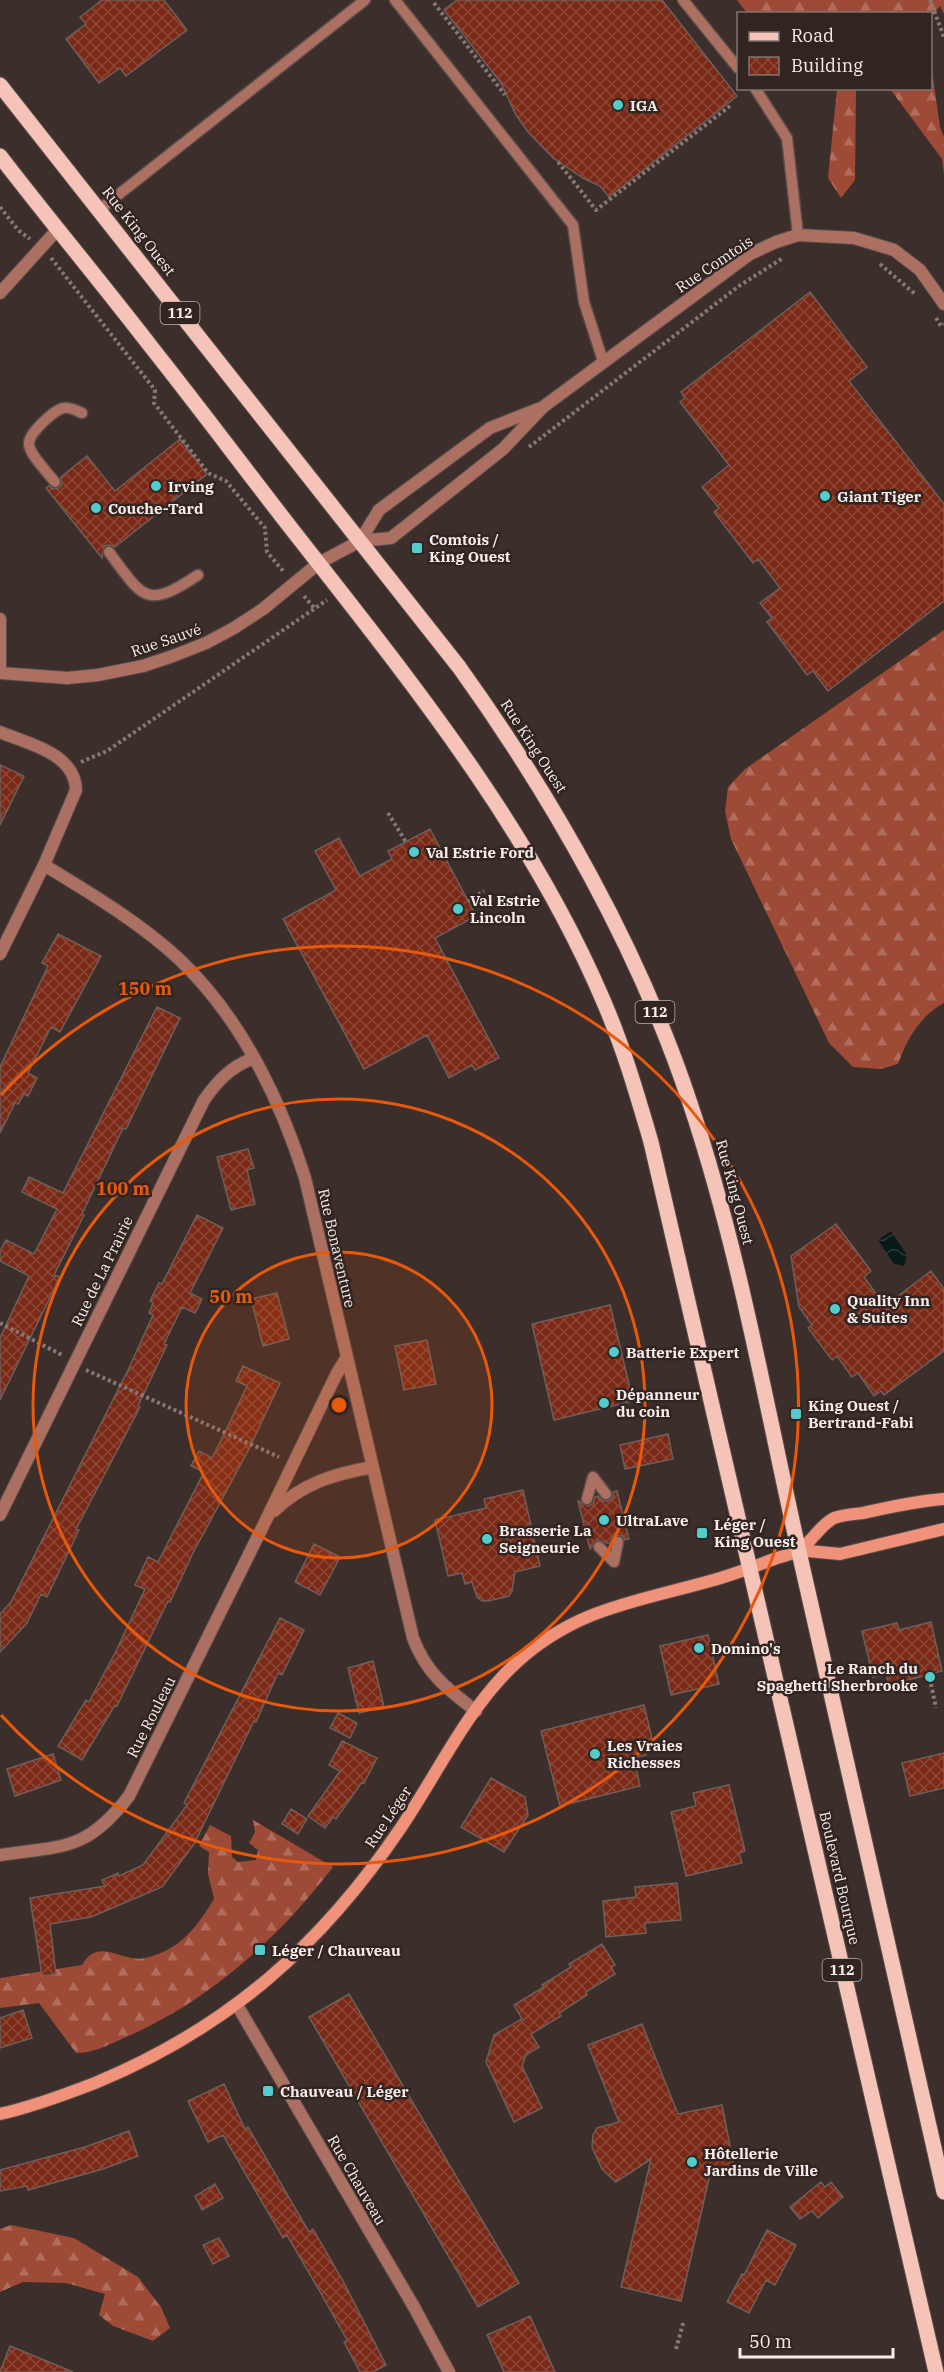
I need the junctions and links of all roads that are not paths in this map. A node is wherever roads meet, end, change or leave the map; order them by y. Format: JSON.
{"nodes":[{"id":1,"x":365,"y":0,"type":"edge"},
{"id":2,"x":395,"y":0,"type":"edge"},
{"id":3,"x":683,"y":0,"type":"edge"},
{"id":4,"x":737,"y":67,"type":"edge"},
{"id":5,"x":0,"y":85,"type":"edge"},
{"id":6,"x":756,"y":90,"type":"edge"},
{"id":7,"x":0,"y":156,"type":"edge"},
{"id":8,"x":99,"y":210,"type":"junction"},
{"id":9,"x":57,"y":230,"type":"junction"},
{"id":10,"x":798,"y":236,"type":"junction"},
{"id":11,"x":0,"y":293,"type":"edge"},
{"id":12,"x":944,"y":304,"type":"edge"},
{"id":13,"x":603,"y":361,"type":"junction"},
{"id":14,"x":543,"y":407,"type":"junction"},
{"id":15,"x":82,"y":413,"type":"dead end"},
{"id":16,"x":55,"y":482,"type":"dead end"},
{"id":17,"x":360,"y":542,"type":"junction"},
{"id":18,"x":108,"y":552,"type":"dead end"},
{"id":19,"x":319,"y":563,"type":"junction"},
{"id":20,"x":198,"y":575,"type":"dead end"},
{"id":21,"x":0,"y":619,"type":"edge"},
{"id":22,"x":0,"y":673,"type":"edge"},
{"id":23,"x":0,"y":732,"type":"edge"},
{"id":24,"x":44,"y":865,"type":"junction"},
{"id":25,"x":0,"y":954,"type":"edge"},
{"id":26,"x":253,"y":1058,"type":"junction"},
{"id":27,"x":347,"y":1357,"type":"junction"},
{"id":28,"x":373,"y":1467,"type":"junction"},
{"id":29,"x":606,"y":1494,"type":"dead end"},
{"id":30,"x":587,"y":1499,"type":"dead end"},
{"id":31,"x":944,"y":1499,"type":"edge"},
{"id":32,"x":0,"y":1515,"type":"edge"},
{"id":33,"x":267,"y":1518,"type":"junction"},
{"id":34,"x":944,"y":1529,"type":"edge"},
{"id":35,"x":618,"y":1542,"type":"dead end"},
{"id":36,"x":599,"y":1546,"type":"dead end"},
{"id":37,"x":798,"y":1550,"type":"junction"},
{"id":38,"x":749,"y":1568,"type":"junction"},
{"id":39,"x":476,"y":1711,"type":"junction"},
{"id":40,"x":0,"y":1855,"type":"edge"},
{"id":41,"x":237,"y":2005,"type":"junction"},
{"id":42,"x":0,"y":2114,"type":"edge"},
{"id":43,"x":944,"y":2192,"type":"edge"},
{"id":44,"x":449,"y":2372,"type":"edge"},
{"id":45,"x":936,"y":2372,"type":"edge"}],
"edges":[{"from":1,"to":8,"type":"lane"},
{"from":2,"to":13,"type":"lane"},
{"from":3,"to":4,"type":"lane"},
{"from":5,"to":8,"type":"main road","name":"Rue King Ouest","number":"112"},
{"from":6,"to":10,"type":"lane"},
{"from":7,"to":9,"type":"main road","number":"112"},
{"from":8,"to":17,"type":"main road","name":"Rue King Ouest","number":"112"},
{"from":9,"to":11,"type":"street"},
{"from":9,"to":19,"type":"main road","number":"112"},
{"from":10,"to":12,"type":"street","name":"Rue Comtois"},
{"from":10,"to":13,"type":"street","name":"Rue Comtois"},
{"from":13,"to":14,"type":"street","name":"Rue Comtois"},
{"from":14,"to":17,"type":"street","name":"Rue Comtois"},
{"from":14,"to":17,"type":"street","name":"Rue Comtois"},
{"from":15,"to":16,"type":"lane"},
{"from":17,"to":19,"type":"street","name":"Rue Comtois"},
{"from":17,"to":37,"type":"main road","name":"Rue King Ouest","number":"112"},
{"from":18,"to":20,"type":"lane"},
{"from":19,"to":22,"type":"street","name":"Rue Sauvé"},
{"from":19,"to":38,"type":"main road","number":"112"},
{"from":21,"to":22,"type":"street"},
{"from":23,"to":24,"type":"street"},
{"from":24,"to":25,"type":"street"},
{"from":24,"to":26,"type":"street","name":"Rue Bonaventure"},
{"from":26,"to":27,"type":"street","name":"Rue Bonaventure"},
{"from":26,"to":32,"type":"street","name":"Rue de La Prairie"},
{"from":27,"to":28,"type":"street","name":"Rue Bonaventure"},
{"from":27,"to":33,"type":"street","name":"Rue Rouleau"},
{"from":28,"to":33,"type":"street","name":"Rue Rouleau"},
{"from":28,"to":39,"type":"street","name":"Rue Bonaventure"},
{"from":29,"to":30,"type":"lane"},
{"from":31,"to":37,"type":"street"},
{"from":33,"to":40,"type":"street","name":"Rue Rouleau"},
{"from":34,"to":37,"type":"street"},
{"from":35,"to":36,"type":"lane"},
{"from":37,"to":38,"type":"street","name":"Rue Léger"},
{"from":37,"to":43,"type":"main road","number":"112"},
{"from":38,"to":39,"type":"street","name":"Rue Léger"},
{"from":38,"to":45,"type":"main road","name":"Boulevard Bourque","number":"112"},
{"from":39,"to":41,"type":"street","name":"Rue Léger"},
{"from":41,"to":42,"type":"street","name":"Rue Léger"},
{"from":41,"to":44,"type":"street","name":"Rue Chauveau"}]}
